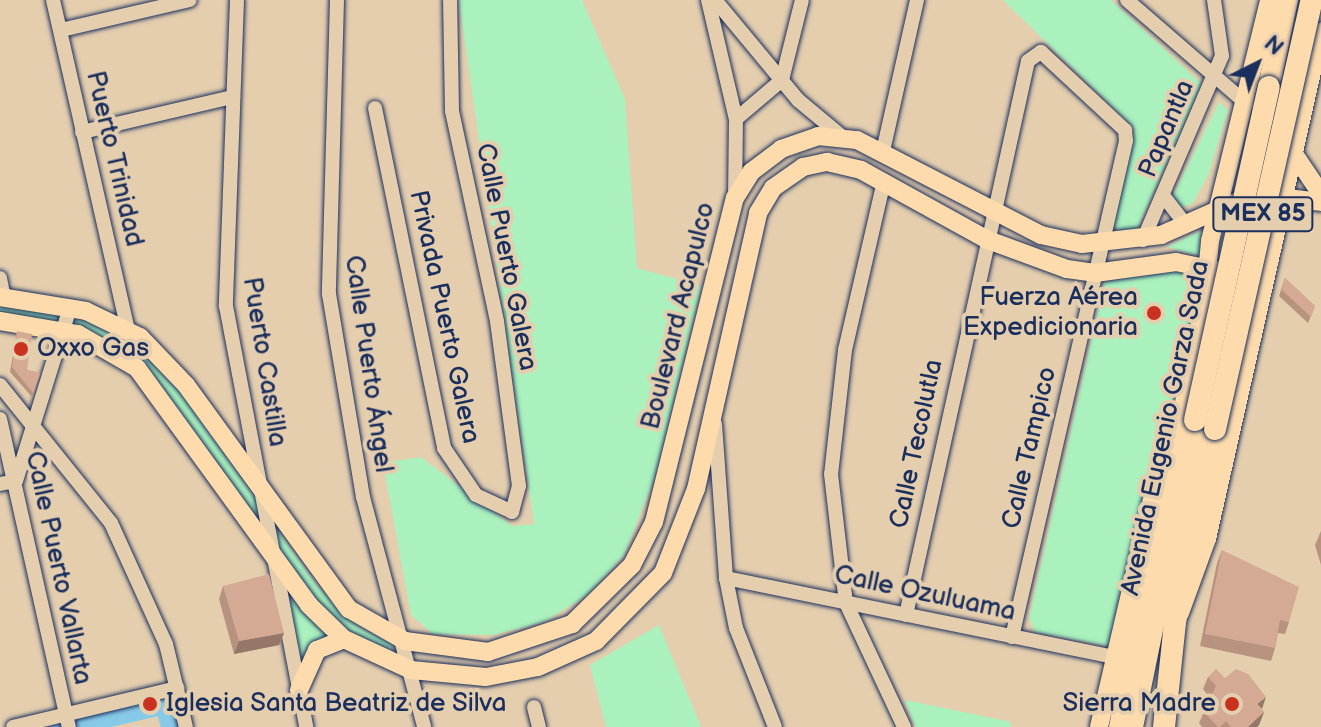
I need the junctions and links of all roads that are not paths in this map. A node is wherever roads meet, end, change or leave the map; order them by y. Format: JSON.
{"nodes":[{"id":1,"x":53,"y":0,"type":"edge"},
{"id":2,"x":190,"y":0,"type":"edge"},
{"id":3,"x":237,"y":0,"type":"edge"},
{"id":4,"x":337,"y":0,"type":"edge"},
{"id":5,"x":450,"y":0,"type":"edge"},
{"id":6,"x":708,"y":0,"type":"edge"},
{"id":7,"x":715,"y":0,"type":"edge"},
{"id":8,"x":802,"y":0,"type":"edge"},
{"id":9,"x":917,"y":0,"type":"edge"},
{"id":10,"x":1127,"y":0,"type":"edge"},
{"id":11,"x":1214,"y":0,"type":"edge"},
{"id":12,"x":1269,"y":0,"type":"edge"},
{"id":13,"x":1287,"y":0,"type":"edge"},
{"id":14,"x":1312,"y":0,"type":"edge"},
{"id":15,"x":61,"y":30,"type":"junction"},
{"id":16,"x":1321,"y":32,"type":"edge"},
{"id":17,"x":1214,"y":79,"type":"junction"},
{"id":18,"x":782,"y":80,"type":"junction"},
{"id":19,"x":1313,"y":96,"type":"edge"},
{"id":20,"x":233,"y":97,"type":"junction"},
{"id":21,"x":375,"y":108,"type":"dead end"},
{"id":22,"x":1244,"y":111,"type":"junction"},
{"id":23,"x":736,"y":119,"type":"junction"},
{"id":24,"x":1125,"y":130,"type":"joint"},
{"id":25,"x":82,"y":132,"type":"junction"},
{"id":26,"x":840,"y":135,"type":"junction"},
{"id":27,"x":1237,"y":143,"type":"junction"},
{"id":28,"x":737,"y":150,"type":"junction"},
{"id":29,"x":883,"y":151,"type":"junction"},
{"id":30,"x":1294,"y":163,"type":"junction"},
{"id":31,"x":759,"y":165,"type":"junction"},
{"id":32,"x":793,"y":173,"type":"junction"},
{"id":33,"x":884,"y":181,"type":"junction"},
{"id":34,"x":1286,"y":193,"type":"junction"},
{"id":35,"x":1321,"y":194,"type":"edge"},
{"id":36,"x":735,"y":198,"type":"junction"},
{"id":37,"x":1165,"y":198,"type":"junction"},
{"id":38,"x":1243,"y":198,"type":"junction"},
{"id":39,"x":1321,"y":202,"type":"edge"},
{"id":40,"x":1219,"y":208,"type":"junction"},
{"id":41,"x":992,"y":209,"type":"junction"},
{"id":42,"x":1280,"y":214,"type":"junction"},
{"id":43,"x":1188,"y":223,"type":"junction"},
{"id":44,"x":988,"y":240,"type":"junction"},
{"id":45,"x":1143,"y":240,"type":"junction"},
{"id":46,"x":1104,"y":246,"type":"junction"},
{"id":47,"x":1269,"y":262,"type":"junction"},
{"id":48,"x":1209,"y":269,"type":"junction"},
{"id":49,"x":1095,"y":273,"type":"junction"},
{"id":50,"x":0,"y":278,"type":"edge"},
{"id":51,"x":2,"y":297,"type":"edge"},
{"id":52,"x":1204,"y":305,"type":"junction"},
{"id":53,"x":70,"y":308,"type":"junction"},
{"id":54,"x":1257,"y":318,"type":"junction"},
{"id":55,"x":0,"y":321,"type":"edge"},
{"id":56,"x":128,"y":329,"type":"junction"},
{"id":57,"x":63,"y":331,"type":"junction"},
{"id":58,"x":0,"y":385,"type":"edge"},
{"id":59,"x":186,"y":385,"type":"junction"},
{"id":60,"x":164,"y":404,"type":"junction"},
{"id":61,"x":714,"y":415,"type":"junction"},
{"id":62,"x":0,"y":419,"type":"edge"},
{"id":63,"x":1205,"y":424,"type":"junction"},
{"id":64,"x":36,"y":426,"type":"junction"},
{"id":65,"x":1169,"y":457,"type":"junction"},
{"id":66,"x":16,"y":481,"type":"junction"},
{"id":67,"x":0,"y":484,"type":"edge"},
{"id":68,"x":259,"y":490,"type":"junction"},
{"id":69,"x":503,"y":514,"type":"joint"},
{"id":70,"x":269,"y":548,"type":"junction"},
{"id":71,"x":726,"y":578,"type":"junction"},
{"id":72,"x":846,"y":603,"type":"junction"},
{"id":73,"x":906,"y":615,"type":"junction"},
{"id":74,"x":1175,"y":622,"type":"junction"},
{"id":75,"x":1012,"y":637,"type":"junction"},
{"id":76,"x":344,"y":639,"type":"junction"},
{"id":77,"x":405,"y":641,"type":"junction"},
{"id":78,"x":1114,"y":657,"type":"junction"},
{"id":79,"x":411,"y":670,"type":"junction"},
{"id":80,"x":177,"y":688,"type":"junction"},
{"id":81,"x":299,"y":690,"type":"junction"},
{"id":82,"x":534,"y":707,"type":"dead end"},
{"id":83,"x":68,"y":721,"type":"edge"},
{"id":84,"x":13,"y":727,"type":"edge"},
{"id":85,"x":186,"y":727,"type":"edge"},
{"id":86,"x":306,"y":727,"type":"edge"},
{"id":87,"x":424,"y":727,"type":"edge"},
{"id":88,"x":539,"y":727,"type":"edge"},
{"id":89,"x":775,"y":727,"type":"edge"},
{"id":90,"x":904,"y":727,"type":"edge"},
{"id":91,"x":1099,"y":727,"type":"edge"},
{"id":92,"x":1129,"y":727,"type":"edge"},
{"id":93,"x":1164,"y":727,"type":"edge"}],
"edges":[{"from":1,"to":15,"type":"street","name":"Puerto Trinidad"},
{"from":2,"to":15,"type":"street"},
{"from":3,"to":20,"type":"street","name":"Puerto Castilla"},
{"from":4,"to":77,"type":"street","name":"Calle Puerto Ángel"},
{"from":5,"to":69,"type":"street","name":"Calle Puerto Galera"},
{"from":6,"to":23,"type":"street"},
{"from":7,"to":18,"type":"street"},
{"from":8,"to":18,"type":"street"},
{"from":9,"to":29,"type":"street"},
{"from":10,"to":17,"type":"street"},
{"from":11,"to":17,"type":"street","name":"Papantla"},
{"from":12,"to":22,"type":"main road"},
{"from":13,"to":63,"type":"highway","name":"Avenida Eugenio Garza Sada","number":"MEX 85","bridge":true},
{"from":14,"to":63,"type":"highway","name":"Avenida Eugenio Garza Sada","number":"MEX 85","bridge":true},
{"from":15,"to":25,"type":"street","name":"Puerto Trinidad"},
{"from":16,"to":19,"type":"main road"},
{"from":17,"to":22,"type":"street"},
{"from":17,"to":37,"type":"street","name":"Papantla"},
{"from":18,"to":23,"type":"street"},
{"from":18,"to":26,"type":"street"},
{"from":19,"to":30,"type":"main road"},
{"from":20,"to":25,"type":"street"},
{"from":20,"to":68,"type":"street","name":"Puerto Castilla"},
{"from":21,"to":69,"type":"street","name":"Privada Puerto Galera"},
{"from":22,"to":27,"type":"main road"},
{"from":22,"to":43,"type":"main road"},
{"from":23,"to":28,"type":"street"},
{"from":24,"to":41,"type":"street","name":"Calle Tecolutla"},
{"from":24,"to":46,"type":"street","name":"Calle Tampico"},
{"from":25,"to":56,"type":"street","name":"Puerto Trinidad"},
{"from":26,"to":29,"type":"main road"},
{"from":26,"to":31,"type":"main road","name":"Boulevard Acapulco"},
{"from":27,"to":30,"type":"main road"},
{"from":27,"to":40,"type":"main road"},
{"from":28,"to":31,"type":"street"},
{"from":28,"to":36,"type":"street"},
{"from":29,"to":41,"type":"main road"},
{"from":30,"to":34,"type":"main road"},
{"from":30,"to":35,"type":"main road"},
{"from":31,"to":32,"type":"main road"},
{"from":31,"to":36,"type":"main road","name":"Boulevard Acapulco"},
{"from":32,"to":33,"type":"main road"},
{"from":32,"to":61,"type":"main road","name":"Boulevard Acapulco"},
{"from":33,"to":44,"type":"main road"},
{"from":33,"to":72,"type":"street"},
{"from":34,"to":38,"type":"main road"},
{"from":34,"to":39,"type":"main road"},
{"from":34,"to":42,"type":"main road"},
{"from":36,"to":77,"type":"main road","name":"Boulevard Acapulco"},
{"from":37,"to":43,"type":"street","name":"Papantla"},
{"from":37,"to":45,"type":"street","name":"Papantla"},
{"from":38,"to":40,"type":"main road"},
{"from":38,"to":42,"type":"main road"},
{"from":40,"to":43,"type":"main road"},
{"from":40,"to":48,"type":"main road"},
{"from":41,"to":44,"type":"street","name":"Calle Tecolutla"},
{"from":41,"to":46,"type":"main road"},
{"from":42,"to":47,"type":"main road"},
{"from":43,"to":45,"type":"main road"},
{"from":44,"to":49,"type":"main road"},
{"from":44,"to":73,"type":"street","name":"Calle Tecolutla"},
{"from":45,"to":46,"type":"main road"},
{"from":46,"to":49,"type":"street","name":"Calle Tampico"},
{"from":47,"to":48,"type":"main road"},
{"from":47,"to":54,"type":"main road"},
{"from":48,"to":49,"type":"main road"},
{"from":48,"to":52,"type":"main road"},
{"from":49,"to":75,"type":"street","name":"Calle Tampico"},
{"from":50,"to":51,"type":"street"},
{"from":51,"to":53,"type":"main road"},
{"from":52,"to":54,"type":"main road"},
{"from":52,"to":65,"type":"main road"},
{"from":53,"to":56,"type":"main road"},
{"from":53,"to":57,"type":"street"},
{"from":54,"to":74,"type":"main road"},
{"from":55,"to":57,"type":"main road"},
{"from":56,"to":59,"type":"main road"},
{"from":57,"to":60,"type":"main road"},
{"from":57,"to":64,"type":"street"},
{"from":58,"to":64,"type":"street"},
{"from":59,"to":60,"type":"main road"},
{"from":59,"to":68,"type":"main road"},
{"from":60,"to":70,"type":"main road"},
{"from":61,"to":71,"type":"street"},
{"from":61,"to":79,"type":"main road","name":"Boulevard Acapulco"},
{"from":62,"to":66,"type":"street","name":"Calle Puerto Vallarta"},
{"from":63,"to":74,"type":"highway","name":"Avenida Eugenio Garza Sada","number":"MEX 85"},
{"from":63,"to":92,"type":"highway","name":"Avenida Eugenio Garza Sada","number":"MEX 85"},
{"from":64,"to":66,"type":"street"},
{"from":64,"to":80,"type":"street"},
{"from":65,"to":78,"type":"main road"},
{"from":65,"to":92,"type":"main road"},
{"from":66,"to":67,"type":"street"},
{"from":66,"to":83,"type":"street","name":"Calle Puerto Vallarta"},
{"from":68,"to":70,"type":"street","name":"Puerto Castilla"},
{"from":68,"to":77,"type":"main road"},
{"from":70,"to":76,"type":"main road"},
{"from":70,"to":81,"type":"street","name":"Puerto Castilla"},
{"from":71,"to":72,"type":"street","name":"Calle Ozuluama"},
{"from":71,"to":89,"type":"street"},
{"from":72,"to":73,"type":"street","name":"Calle Ozuluama"},
{"from":72,"to":90,"type":"street"},
{"from":73,"to":75,"type":"street","name":"Calle Ozuluama"},
{"from":74,"to":93,"type":"highway","name":"Avenida Eugenio Garza Sada","number":"MEX 85"},
{"from":75,"to":78,"type":"street","name":"Calle Ozuluama"},
{"from":76,"to":79,"type":"main road"},
{"from":76,"to":81,"type":"main road"},
{"from":77,"to":79,"type":"street","name":"Calle Puerto Ángel"},
{"from":78,"to":91,"type":"main road"},
{"from":79,"to":87,"type":"street","name":"Calle Puerto Ángel"},
{"from":80,"to":83,"type":"street"},
{"from":80,"to":85,"type":"street"},
{"from":81,"to":86,"type":"street","name":"Puerto Castilla"},
{"from":82,"to":88,"type":"street"},
{"from":83,"to":84,"type":"street"}]}
